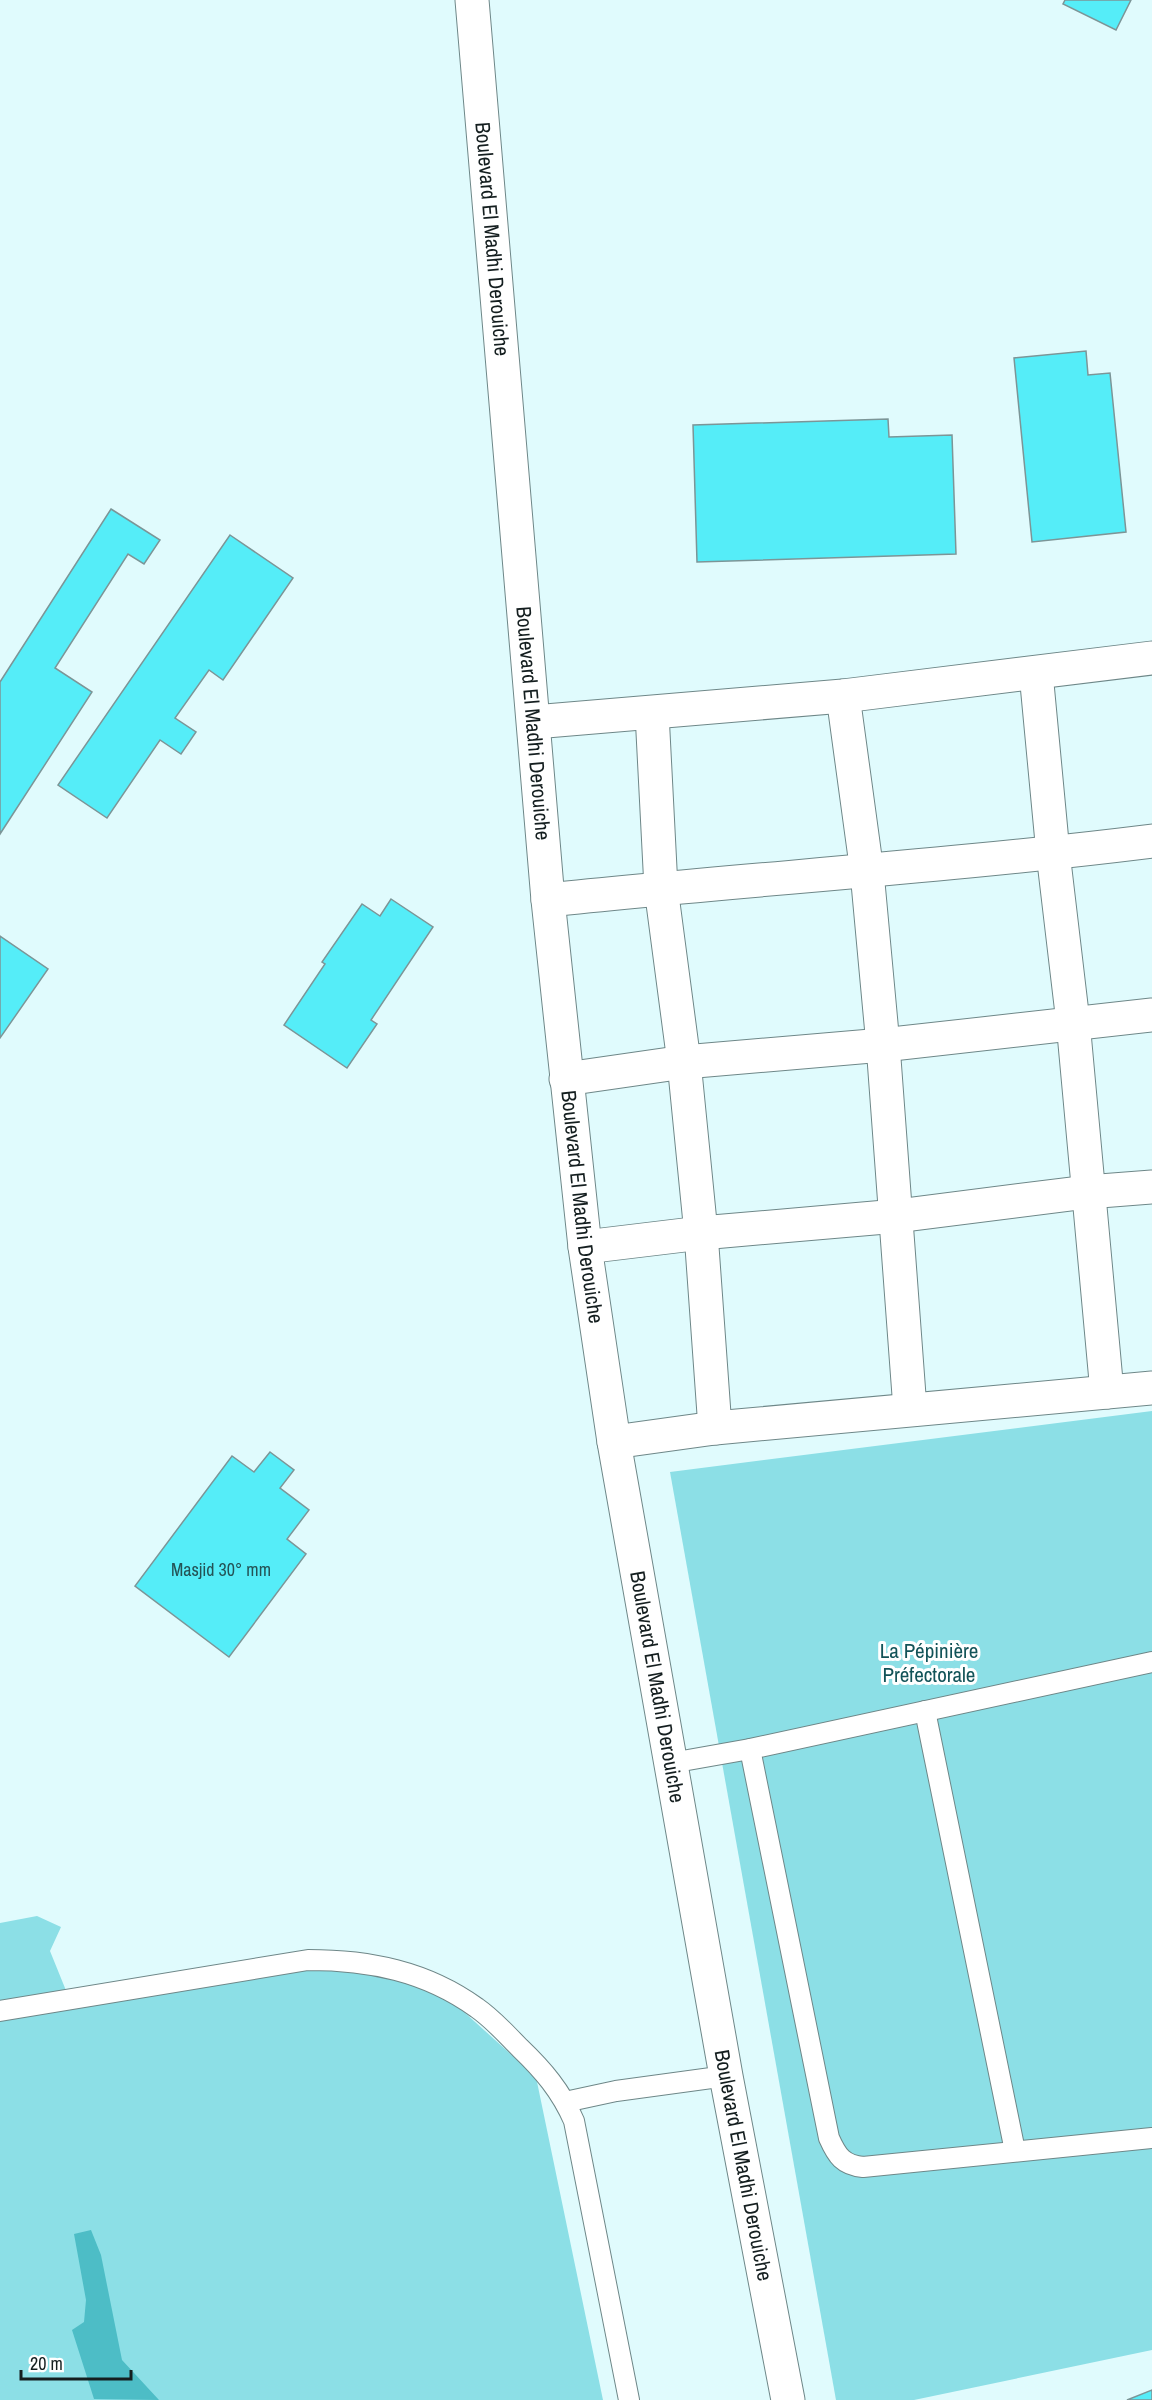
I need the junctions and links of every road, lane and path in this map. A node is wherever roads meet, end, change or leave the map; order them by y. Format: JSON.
{"nodes":[{"id":1,"x":472,"y":0,"type":"edge"},
{"id":2,"x":1152,"y":658,"type":"edge"},
{"id":3,"x":1036,"y":673,"type":"junction"},
{"id":4,"x":843,"y":696,"type":"junction"},
{"id":5,"x":652,"y":713,"type":"junction"},
{"id":6,"x":534,"y":722,"type":"junction"},
{"id":7,"x":1152,"y":841,"type":"edge"},
{"id":8,"x":1053,"y":853,"type":"junction"},
{"id":9,"x":867,"y":872,"type":"junction"},
{"id":10,"x":662,"y":888,"type":"junction"},
{"id":11,"x":548,"y":900,"type":"junction"},
{"id":12,"x":1152,"y":1015,"type":"edge"},
{"id":13,"x":1073,"y":1022,"type":"junction"},
{"id":14,"x":883,"y":1045,"type":"junction"},
{"id":15,"x":684,"y":1062,"type":"junction"},
{"id":16,"x":566,"y":1079,"type":"junction"},
{"id":17,"x":1152,"y":1187,"type":"edge"},
{"id":18,"x":1087,"y":1191,"type":"junction"},
{"id":19,"x":897,"y":1216,"type":"junction"},
{"id":20,"x":701,"y":1233,"type":"junction"},
{"id":21,"x":585,"y":1247,"type":"junction"},
{"id":22,"x":1152,"y":1388,"type":"edge"},
{"id":23,"x":1107,"y":1392,"type":"junction"},
{"id":24,"x":910,"y":1409,"type":"junction"},
{"id":25,"x":715,"y":1428,"type":"junction"},
{"id":26,"x":615,"y":1442,"type":"junction"},
{"id":27,"x":1152,"y":1662,"type":"edge"},
{"id":28,"x":925,"y":1711,"type":"junction"},
{"id":29,"x":750,"y":1749,"type":"junction"},
{"id":30,"x":671,"y":1764,"type":"junction"},
{"id":31,"x":0,"y":2011,"type":"edge"},
{"id":32,"x":726,"y":2076,"type":"junction"},
{"id":33,"x":565,"y":2102,"type":"junction"},
{"id":34,"x":1152,"y":2138,"type":"edge"},
{"id":35,"x":1015,"y":2151,"type":"junction"},
{"id":36,"x":629,"y":2400,"type":"edge"},
{"id":37,"x":788,"y":2400,"type":"edge"}],
"edges":[{"from":1,"to":6,"type":"street","name":"Boulevard El Madhi Derouiche"},
{"from":2,"to":3,"type":"street"},
{"from":3,"to":4,"type":"street"},
{"from":3,"to":8,"type":"street"},
{"from":4,"to":5,"type":"street"},
{"from":4,"to":9,"type":"street"},
{"from":5,"to":6,"type":"street"},
{"from":5,"to":10,"type":"street"},
{"from":6,"to":11,"type":"street","name":"Boulevard El Madhi Derouiche"},
{"from":7,"to":8,"type":"street"},
{"from":8,"to":9,"type":"street"},
{"from":8,"to":13,"type":"street"},
{"from":9,"to":10,"type":"street"},
{"from":9,"to":14,"type":"street"},
{"from":10,"to":11,"type":"street"},
{"from":10,"to":15,"type":"street"},
{"from":11,"to":16,"type":"street","name":"Boulevard El Madhi Derouiche"},
{"from":12,"to":13,"type":"street"},
{"from":13,"to":14,"type":"street"},
{"from":13,"to":18,"type":"street"},
{"from":14,"to":15,"type":"street"},
{"from":14,"to":19,"type":"street"},
{"from":15,"to":16,"type":"street"},
{"from":15,"to":20,"type":"street"},
{"from":16,"to":21,"type":"street","name":"Boulevard El Madhi Derouiche"},
{"from":17,"to":18,"type":"street"},
{"from":18,"to":19,"type":"street"},
{"from":18,"to":23,"type":"street"},
{"from":19,"to":20,"type":"street"},
{"from":19,"to":24,"type":"street"},
{"from":20,"to":21,"type":"street"},
{"from":20,"to":25,"type":"street"},
{"from":21,"to":26,"type":"street","name":"Boulevard El Madhi Derouiche"},
{"from":22,"to":23,"type":"street"},
{"from":23,"to":24,"type":"street"},
{"from":24,"to":25,"type":"street"},
{"from":25,"to":26,"type":"street"},
{"from":26,"to":30,"type":"street","name":"Boulevard El Madhi Derouiche"},
{"from":27,"to":28,"type":"lane"},
{"from":28,"to":29,"type":"lane"},
{"from":28,"to":35,"type":"lane"},
{"from":29,"to":30,"type":"lane"},
{"from":29,"to":35,"type":"lane"},
{"from":30,"to":32,"type":"street","name":"Boulevard El Madhi Derouiche"},
{"from":31,"to":33,"type":"lane"},
{"from":32,"to":33,"type":"lane"},
{"from":32,"to":37,"type":"street","name":"Boulevard El Madhi Derouiche"},
{"from":33,"to":36,"type":"lane"},
{"from":34,"to":35,"type":"lane"}]}
